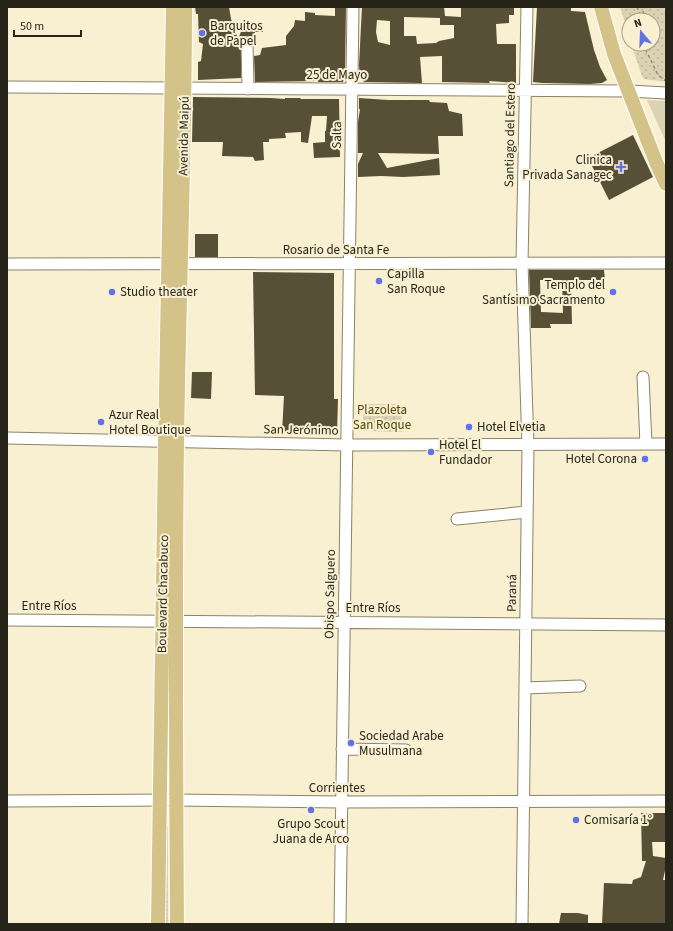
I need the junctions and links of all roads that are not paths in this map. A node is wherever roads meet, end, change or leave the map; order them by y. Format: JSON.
{"nodes":[{"id":1,"x":173,"y":7,"type":"edge"},
{"id":2,"x":185,"y":7,"type":"edge"},
{"id":3,"x":353,"y":7,"type":"edge"},
{"id":4,"x":527,"y":7,"type":"edge"},
{"id":5,"x":601,"y":7,"type":"edge"},
{"id":6,"x":247,"y":43,"type":"dead end"},
{"id":7,"x":7,"y":86,"type":"edge"},
{"id":8,"x":179,"y":88,"type":"junction"},
{"id":9,"x":248,"y":89,"type":"junction"},
{"id":10,"x":351,"y":89,"type":"junction"},
{"id":11,"x":525,"y":91,"type":"junction"},
{"id":12,"x":629,"y":91,"type":"junction"},
{"id":13,"x":666,"y":93,"type":"edge"},
{"id":14,"x":643,"y":125,"type":"junction"},
{"id":15,"x":666,"y":162,"type":"edge"},
{"id":16,"x":666,"y":184,"type":"edge"},
{"id":17,"x":522,"y":263,"type":"junction"},
{"id":18,"x":7,"y":264,"type":"edge"},
{"id":19,"x":175,"y":264,"type":"junction"},
{"id":20,"x":350,"y":264,"type":"junction"},
{"id":21,"x":664,"y":266,"type":"edge"},
{"id":22,"x":643,"y":377,"type":"dead end"},
{"id":23,"x":7,"y":438,"type":"edge"},
{"id":24,"x":171,"y":442,"type":"junction"},
{"id":25,"x":528,"y":444,"type":"junction"},
{"id":26,"x":646,"y":444,"type":"junction"},
{"id":27,"x":666,"y":444,"type":"edge"},
{"id":28,"x":346,"y":445,"type":"junction"},
{"id":29,"x":527,"y":512,"type":"junction"},
{"id":30,"x":456,"y":520,"type":"dead end"},
{"id":31,"x":7,"y":620,"type":"edge"},
{"id":32,"x":169,"y":621,"type":"junction"},
{"id":33,"x":344,"y":622,"type":"junction"},
{"id":34,"x":526,"y":624,"type":"junction"},
{"id":35,"x":666,"y":625,"type":"edge"},
{"id":36,"x":580,"y":686,"type":"dead end"},
{"id":37,"x":525,"y":688,"type":"junction"},
{"id":38,"x":342,"y":749,"type":"junction"},
{"id":39,"x":406,"y":750,"type":"dead end"},
{"id":40,"x":160,"y":800,"type":"junction"},
{"id":41,"x":176,"y":800,"type":"junction"},
{"id":42,"x":7,"y":801,"type":"edge"},
{"id":43,"x":666,"y":801,"type":"edge"},
{"id":44,"x":341,"y":802,"type":"junction"},
{"id":45,"x":523,"y":802,"type":"junction"},
{"id":46,"x":158,"y":924,"type":"edge"},
{"id":47,"x":177,"y":924,"type":"edge"},
{"id":48,"x":340,"y":924,"type":"edge"},
{"id":49,"x":522,"y":924,"type":"edge"}],
"edges":[{"from":1,"to":8,"type":"main road","name":"Avenida Maipú"},
{"from":2,"to":8,"type":"main road","name":"Avenida Maipú"},
{"from":3,"to":10,"type":"street","name":"Salta"},
{"from":4,"to":11,"type":"street","name":"Santiago del Estero"},
{"from":5,"to":12,"type":"main road"},
{"from":6,"to":9,"type":"street"},
{"from":7,"to":8,"type":"street","name":"25 de Mayo"},
{"from":8,"to":9,"type":"street","name":"25 de Mayo"},
{"from":8,"to":19,"type":"main road","name":"Avenida Maipú"},
{"from":9,"to":10,"type":"street","name":"25 de Mayo"},
{"from":10,"to":11,"type":"street","name":"25 de Mayo"},
{"from":10,"to":20,"type":"street","name":"Salta"},
{"from":11,"to":12,"type":"street","name":"25 de Mayo"},
{"from":11,"to":17,"type":"street","name":"Santiago del Estero"},
{"from":12,"to":13,"type":"street","name":"25 de Mayo"},
{"from":12,"to":14,"type":"main road"},
{"from":14,"to":15,"type":"main road"},
{"from":14,"to":16,"type":"main road"},
{"from":17,"to":20,"type":"street","name":"Rosario de Santa Fe"},
{"from":17,"to":21,"type":"street","name":"Rosario de Santa Fe"},
{"from":17,"to":25,"type":"street","name":"Paraná"},
{"from":18,"to":19,"type":"street","name":"Rosario de Santa Fe"},
{"from":19,"to":20,"type":"street","name":"Rosario de Santa Fe"},
{"from":19,"to":24,"type":"main road","name":"Boulevard Chacabuco"},
{"from":20,"to":28,"type":"street","name":"Obispo Salguero"},
{"from":22,"to":26,"type":"street"},
{"from":23,"to":24,"type":"street","name":"San Jerónimo"},
{"from":24,"to":28,"type":"street","name":"San Jerónimo"},
{"from":24,"to":32,"type":"main road","name":"Boulevard Chacabuco"},
{"from":25,"to":26,"type":"street","name":"San Jerónimo"},
{"from":25,"to":28,"type":"street","name":"San Jerónimo"},
{"from":25,"to":29,"type":"street","name":"Paraná"},
{"from":26,"to":27,"type":"street","name":"San Jerónimo"},
{"from":28,"to":33,"type":"street","name":"Obispo Salguero"},
{"from":29,"to":30,"type":"street"},
{"from":29,"to":34,"type":"street","name":"Paraná"},
{"from":31,"to":32,"type":"street","name":"Entre Ríos"},
{"from":32,"to":33,"type":"street","name":"Entre Ríos"},
{"from":32,"to":40,"type":"main road","name":"Boulevard Chacabuco"},
{"from":32,"to":41,"type":"main road","name":"Boulevard Chacabuco"},
{"from":33,"to":34,"type":"street","name":"Entre Ríos"},
{"from":33,"to":38,"type":"street","name":"Obispo Salguero"},
{"from":34,"to":35,"type":"street","name":"Entre Ríos"},
{"from":34,"to":37,"type":"street","name":"Paraná"},
{"from":36,"to":37,"type":"street"},
{"from":37,"to":45,"type":"street","name":"Paraná"},
{"from":38,"to":39,"type":"street"},
{"from":38,"to":44,"type":"street","name":"Obispo Salguero"},
{"from":40,"to":41,"type":"street","name":"Corrientes"},
{"from":40,"to":42,"type":"street","name":"Corrientes"},
{"from":40,"to":46,"type":"main road","name":"Boulevard Chacabuco"},
{"from":41,"to":44,"type":"street","name":"Corrientes"},
{"from":41,"to":47,"type":"main road","name":"Boulevard Chacabuco"},
{"from":43,"to":45,"type":"street","name":"Corrientes"},
{"from":44,"to":45,"type":"street","name":"Corrientes"},
{"from":44,"to":48,"type":"street","name":"Obispo Salguero"},
{"from":45,"to":49,"type":"street","name":"Paraná"}]}
